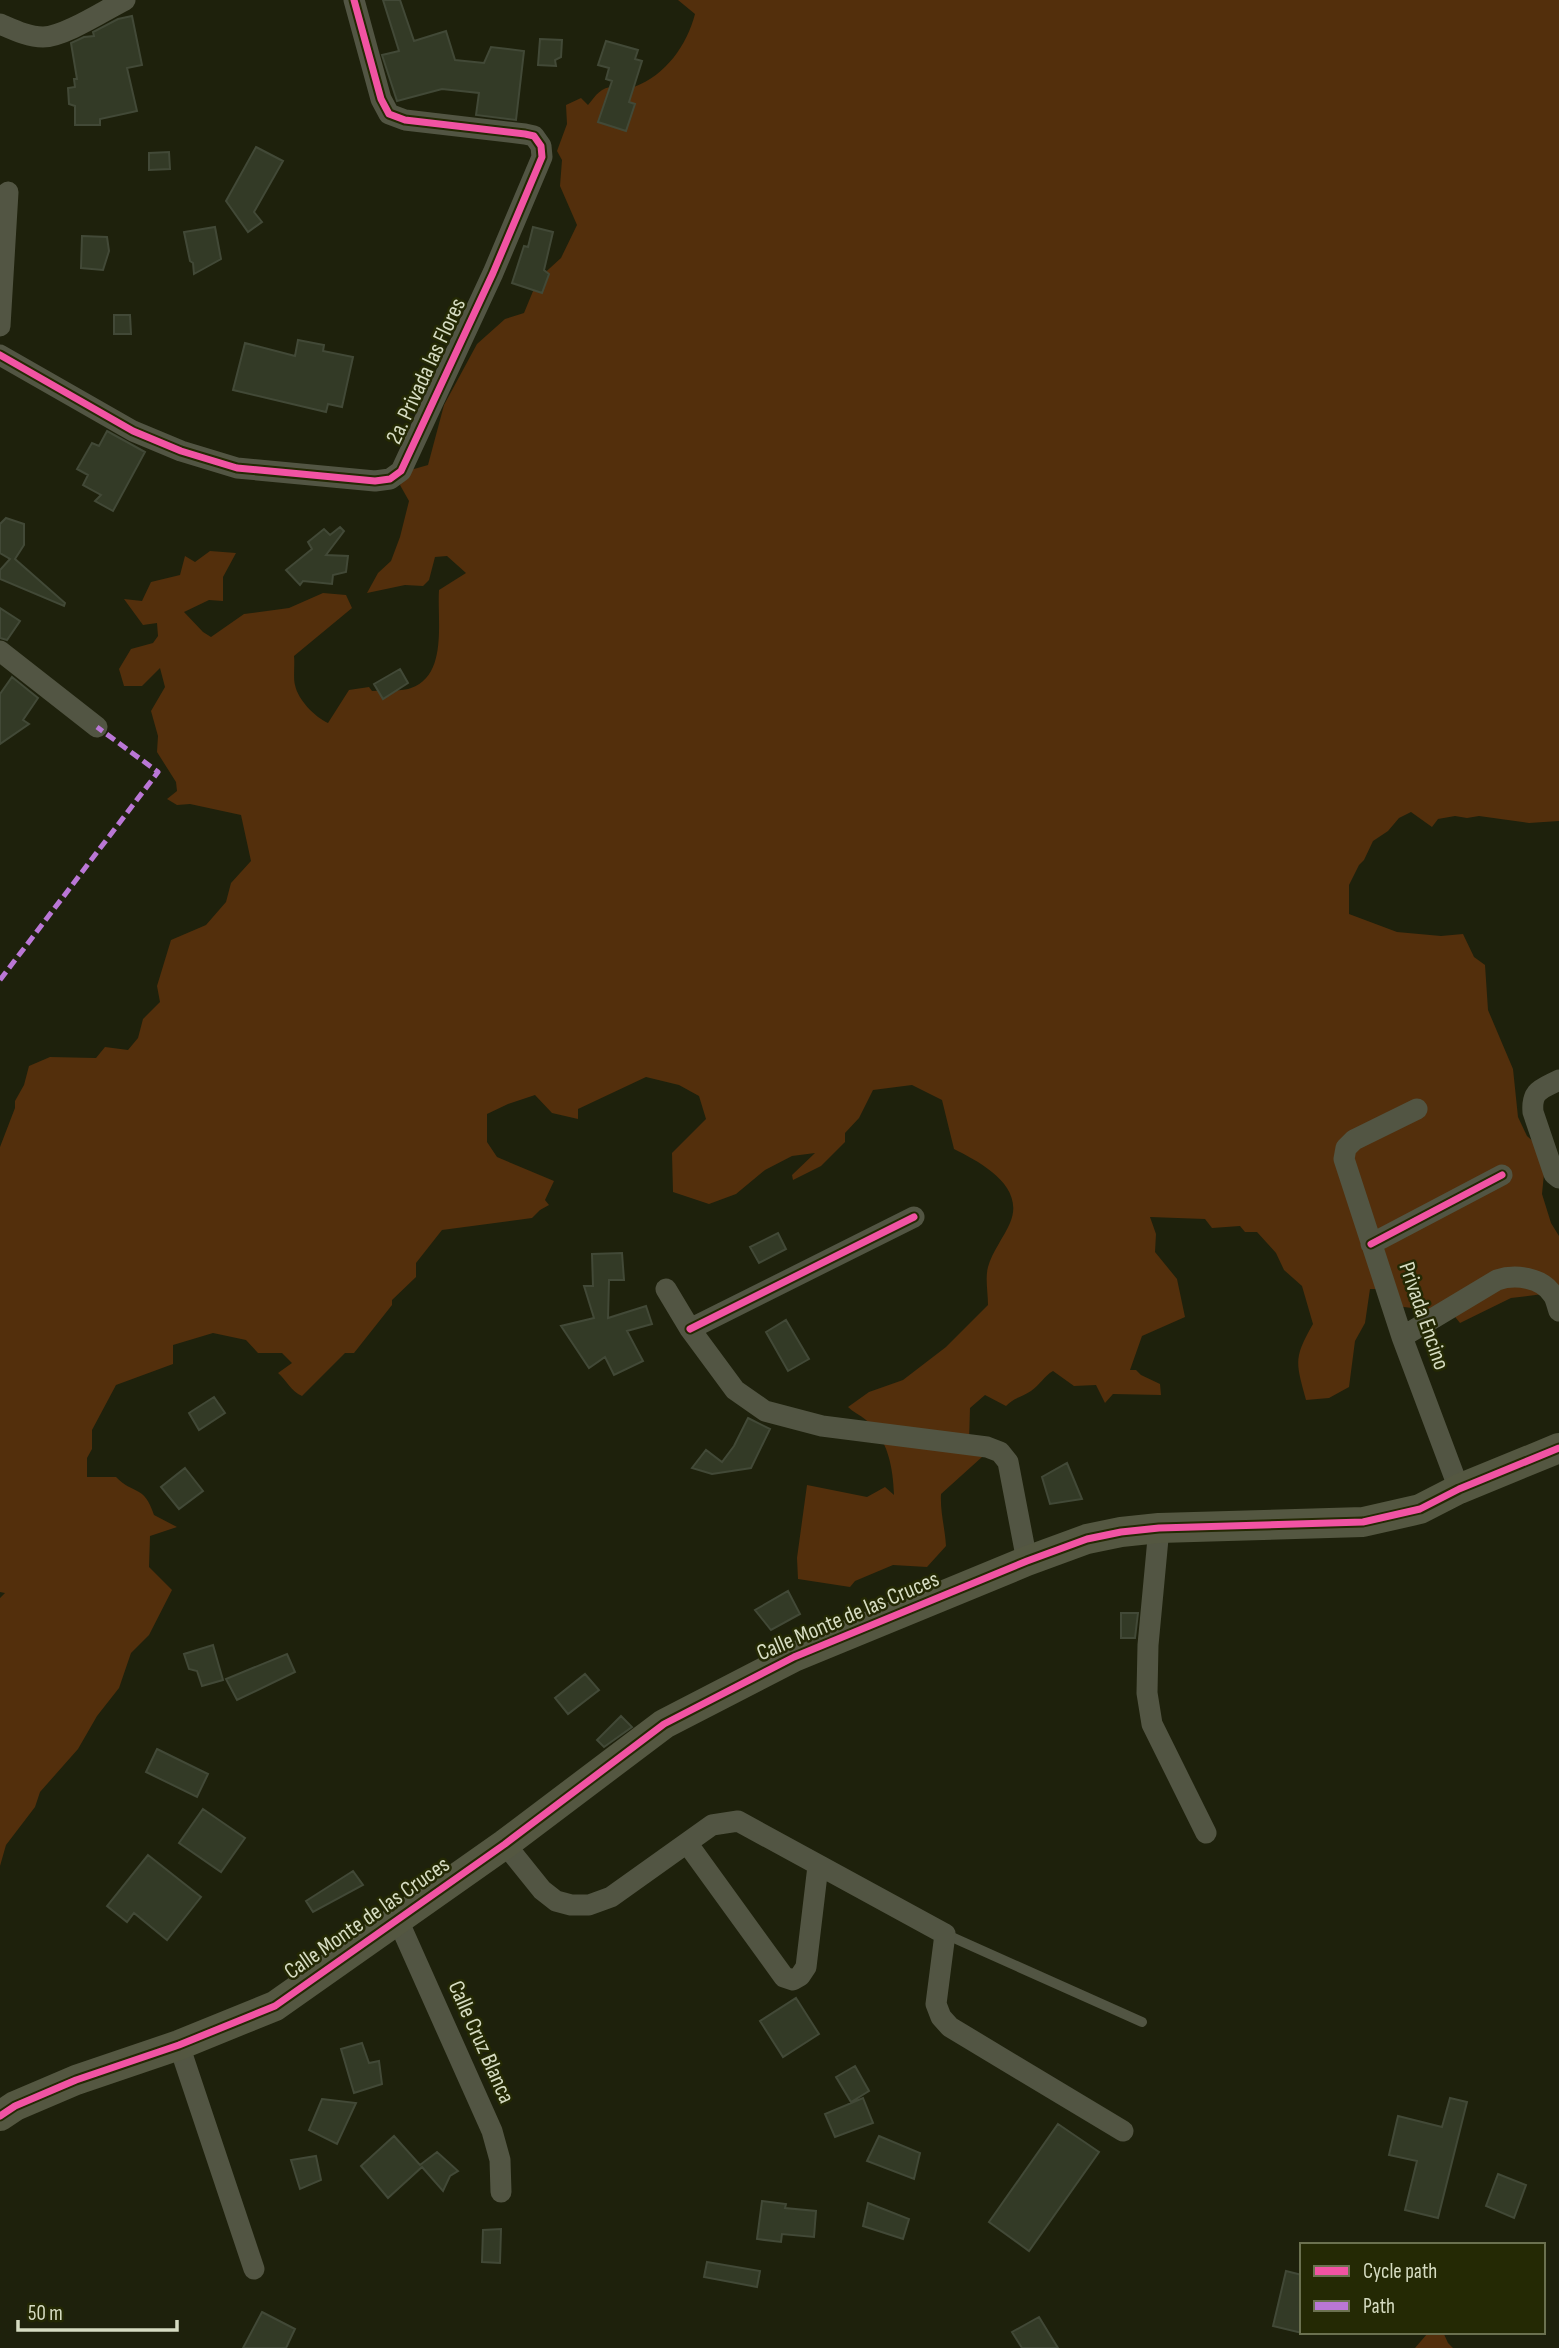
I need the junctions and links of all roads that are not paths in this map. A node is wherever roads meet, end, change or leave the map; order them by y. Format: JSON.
{"nodes":[{"id":1,"x":125,"y":0,"type":"edge"},
{"id":2,"x":354,"y":0,"type":"edge"},
{"id":3,"x":0,"y":24,"type":"edge"},
{"id":4,"x":8,"y":192,"type":"dead end"},
{"id":5,"x":0,"y":326,"type":"edge"},
{"id":6,"x":0,"y":355,"type":"edge"},
{"id":7,"x":0,"y":651,"type":"edge"},
{"id":8,"x":97,"y":727,"type":"dead end"},
{"id":9,"x":1559,"y":1080,"type":"edge"},
{"id":10,"x":1417,"y":1109,"type":"dead end"},
{"id":11,"x":1502,"y":1175,"type":"dead end"},
{"id":12,"x":1559,"y":1178,"type":"edge"},
{"id":13,"x":915,"y":1217,"type":"dead end"},
{"id":14,"x":1371,"y":1244,"type":"junction"},
{"id":15,"x":666,"y":1289,"type":"dead end"},
{"id":16,"x":1559,"y":1311,"type":"edge"},
{"id":17,"x":690,"y":1329,"type":"junction"},
{"id":18,"x":1402,"y":1337,"type":"junction"},
{"id":19,"x":1559,"y":1448,"type":"edge"},
{"id":20,"x":1459,"y":1489,"type":"junction"},
{"id":21,"x":1159,"y":1528,"type":"junction"},
{"id":22,"x":1027,"y":1561,"type":"junction"},
{"id":23,"x":1206,"y":1833,"type":"dead end"},
{"id":24,"x":687,"y":1843,"type":"junction"},
{"id":25,"x":505,"y":1844,"type":"junction"},
{"id":26,"x":818,"y":1866,"type":"junction"},
{"id":27,"x":397,"y":1918,"type":"junction"},
{"id":28,"x":944,"y":1934,"type":"junction"},
{"id":29,"x":1142,"y":2022,"type":"dead end"},
{"id":30,"x":179,"y":2045,"type":"junction"},
{"id":31,"x":0,"y":2116,"type":"edge"},
{"id":32,"x":1123,"y":2131,"type":"dead end"},
{"id":33,"x":501,"y":2192,"type":"dead end"},
{"id":34,"x":254,"y":2269,"type":"dead end"}],
"edges":[{"from":1,"to":3,"type":"street"},
{"from":2,"to":6,"type":"street","name":"2a. Privada las Flores"},
{"from":4,"to":5,"type":"street"},
{"from":7,"to":8,"type":"street"},
{"from":9,"to":12,"type":"street"},
{"from":10,"to":14,"type":"street","name":"Privada Encino"},
{"from":11,"to":14,"type":"street"},
{"from":13,"to":17,"type":"street"},
{"from":14,"to":18,"type":"street","name":"Privada Encino"},
{"from":15,"to":17,"type":"street"},
{"from":16,"to":18,"type":"street"},
{"from":17,"to":22,"type":"street"},
{"from":18,"to":20,"type":"street","name":"Privada Encino"},
{"from":19,"to":20,"type":"street","name":"Calle Monte de las Cruces"},
{"from":20,"to":21,"type":"street","name":"Calle Monte de las Cruces"},
{"from":21,"to":22,"type":"street","name":"Calle Monte de las Cruces"},
{"from":21,"to":23,"type":"street"},
{"from":22,"to":25,"type":"street","name":"Calle Monte de las Cruces"},
{"from":24,"to":25,"type":"street"},
{"from":24,"to":26,"type":"street"},
{"from":24,"to":26,"type":"street"},
{"from":25,"to":27,"type":"street","name":"Calle Monte de las Cruces"},
{"from":26,"to":28,"type":"street"},
{"from":27,"to":30,"type":"street","name":"Calle Monte de las Cruces"},
{"from":27,"to":33,"type":"street","name":"Calle Cruz Blanca"},
{"from":28,"to":29,"type":"lane"},
{"from":28,"to":32,"type":"street"},
{"from":30,"to":31,"type":"street","name":"Calle Monte de las Cruces"},
{"from":30,"to":34,"type":"street"}]}
